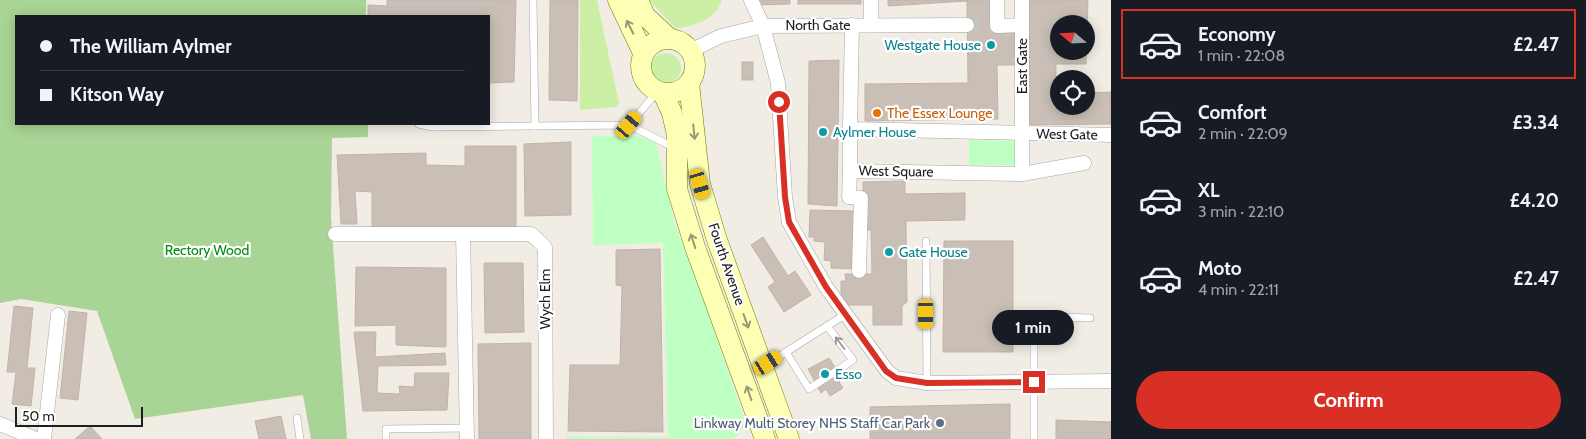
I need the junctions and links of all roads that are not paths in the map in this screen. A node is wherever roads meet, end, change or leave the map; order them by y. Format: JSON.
{"nodes":[{"id":1,"x":533,"y":0,"type":"edge"},
{"id":2,"x":618,"y":0,"type":"edge"},
{"id":3,"x":638,"y":0,"type":"edge"},
{"id":4,"x":751,"y":0,"type":"edge"},
{"id":5,"x":871,"y":0,"type":"edge"},
{"id":6,"x":997,"y":0,"type":"edge"},
{"id":7,"x":1022,"y":0,"type":"edge"},
{"id":8,"x":852,"y":25,"type":"junction"},
{"id":9,"x":871,"y":25,"type":"junction"},
{"id":10,"x":967,"y":25,"type":"tunnel mouth"},
{"id":11,"x":1022,"y":25,"type":"junction"},
{"id":12,"x":763,"y":26,"type":"junction"},
{"id":13,"x":670,"y":39,"type":"junction"},
{"id":14,"x":690,"y":51,"type":"junction"},
{"id":15,"x":644,"y":53,"type":"junction"},
{"id":16,"x":689,"y":83,"type":"junction"},
{"id":17,"x":660,"y":92,"type":"junction"},
{"id":18,"x":423,"y":125,"type":"edge"},
{"id":19,"x":629,"y":125,"type":"junction"},
{"id":20,"x":535,"y":126,"type":"junction"},
{"id":21,"x":850,"y":129,"type":"junction"},
{"id":22,"x":1022,"y":133,"type":"junction"},
{"id":23,"x":1111,"y":135,"type":"edge"},
{"id":24,"x":677,"y":149,"type":"junction"},
{"id":25,"x":1084,"y":163,"type":"dead end"},
{"id":26,"x":850,"y":171,"type":"junction"},
{"id":27,"x":1022,"y":174,"type":"junction"},
{"id":28,"x":336,"y":234,"type":"dead end"},
{"id":29,"x":462,"y":234,"type":"junction"},
{"id":30,"x":926,"y":241,"type":"dead end"},
{"id":31,"x":859,"y":271,"type":"dead end"},
{"id":32,"x":846,"y":314,"type":"junction"},
{"id":33,"x":58,"y":315,"type":"dead end"},
{"id":34,"x":1090,"y":318,"type":"dead end"},
{"id":35,"x":827,"y":326,"type":"junction"},
{"id":36,"x":786,"y":352,"type":"junction"},
{"id":37,"x":763,"y":366,"type":"junction"},
{"id":38,"x":1111,"y":381,"type":"edge"},
{"id":39,"x":1034,"y":382,"type":"junction"},
{"id":40,"x":927,"y":383,"type":"junction"},
{"id":41,"x":297,"y":418,"type":"dead end"},
{"id":42,"x":0,"y":424,"type":"edge"},
{"id":43,"x":467,"y":434,"type":"edge"},
{"id":44,"x":36,"y":439,"type":"edge"},
{"id":45,"x":44,"y":439,"type":"edge"},
{"id":46,"x":300,"y":439,"type":"edge"},
{"id":47,"x":386,"y":439,"type":"edge"},
{"id":48,"x":546,"y":439,"type":"edge"},
{"id":49,"x":766,"y":439,"type":"edge"},
{"id":50,"x":789,"y":439,"type":"edge"},
{"id":51,"x":1034,"y":439,"type":"edge"}],
"edges":[{"from":1,"to":20,"type":"lane"},
{"from":15,"to":2,"type":"street","one_way":true},
{"from":3,"to":13,"type":"street"},
{"from":4,"to":12,"type":"street"},
{"from":5,"to":9,"type":"street"},
{"from":6,"to":11,"type":"street"},
{"from":7,"to":11,"type":"street","name":"East Gate"},
{"from":8,"to":9,"type":"street","name":"North Gate"},
{"from":8,"to":12,"type":"street","name":"North Gate"},
{"from":8,"to":21,"type":"street"},
{"from":9,"to":10,"type":"street","name":"North Gate"},
{"from":11,"to":22,"type":"street","name":"East Gate"},
{"from":12,"to":14,"type":"street","name":"North Gate"},
{"from":12,"to":32,"type":"street"},
{"from":13,"to":14,"type":"street"},
{"from":13,"to":15,"type":"street"},
{"from":14,"to":16,"type":"street"},
{"from":15,"to":17,"type":"street"},
{"from":16,"to":17,"type":"street"},
{"from":16,"to":37,"type":"street","name":"Fourth Avenue","one_way":true},
{"from":17,"to":19,"type":"lane"},
{"from":17,"to":24,"type":"street","name":"Fourth Avenue"},
{"from":18,"to":20,"type":"lane"},
{"from":19,"to":20,"type":"lane"},
{"from":19,"to":24,"type":"lane"},
{"from":21,"to":22,"type":"street"},
{"from":21,"to":26,"type":"street"},
{"from":22,"to":23,"type":"street","name":"West Gate"},
{"from":22,"to":27,"type":"street","name":"East Gate"},
{"from":49,"to":24,"type":"street","name":"Fourth Avenue","one_way":true},
{"from":25,"to":27,"type":"street"},
{"from":26,"to":27,"type":"street","name":"West Square"},
{"from":26,"to":31,"type":"street","name":"West Square"},
{"from":28,"to":29,"type":"street","name":"Wych Elm"},
{"from":29,"to":43,"type":"street"},
{"from":29,"to":48,"type":"street","name":"Wych Elm"},
{"from":30,"to":40,"type":"lane"},
{"from":32,"to":35,"type":"lane"},
{"from":32,"to":40,"type":"street"},
{"from":33,"to":45,"type":"street"},
{"from":34,"to":39,"type":"lane"},
{"from":35,"to":36,"type":"lane"},
{"from":36,"to":35,"type":"lane","one_way":true},
{"from":36,"to":37,"type":"lane"},
{"from":37,"to":50,"type":"street","name":"Fourth Avenue"},
{"from":38,"to":39,"type":"street"},
{"from":39,"to":40,"type":"street"},
{"from":39,"to":51,"type":"lane"},
{"from":41,"to":46,"type":"lane"},
{"from":42,"to":44,"type":"street"},
{"from":43,"to":47,"type":"lane"}]}
